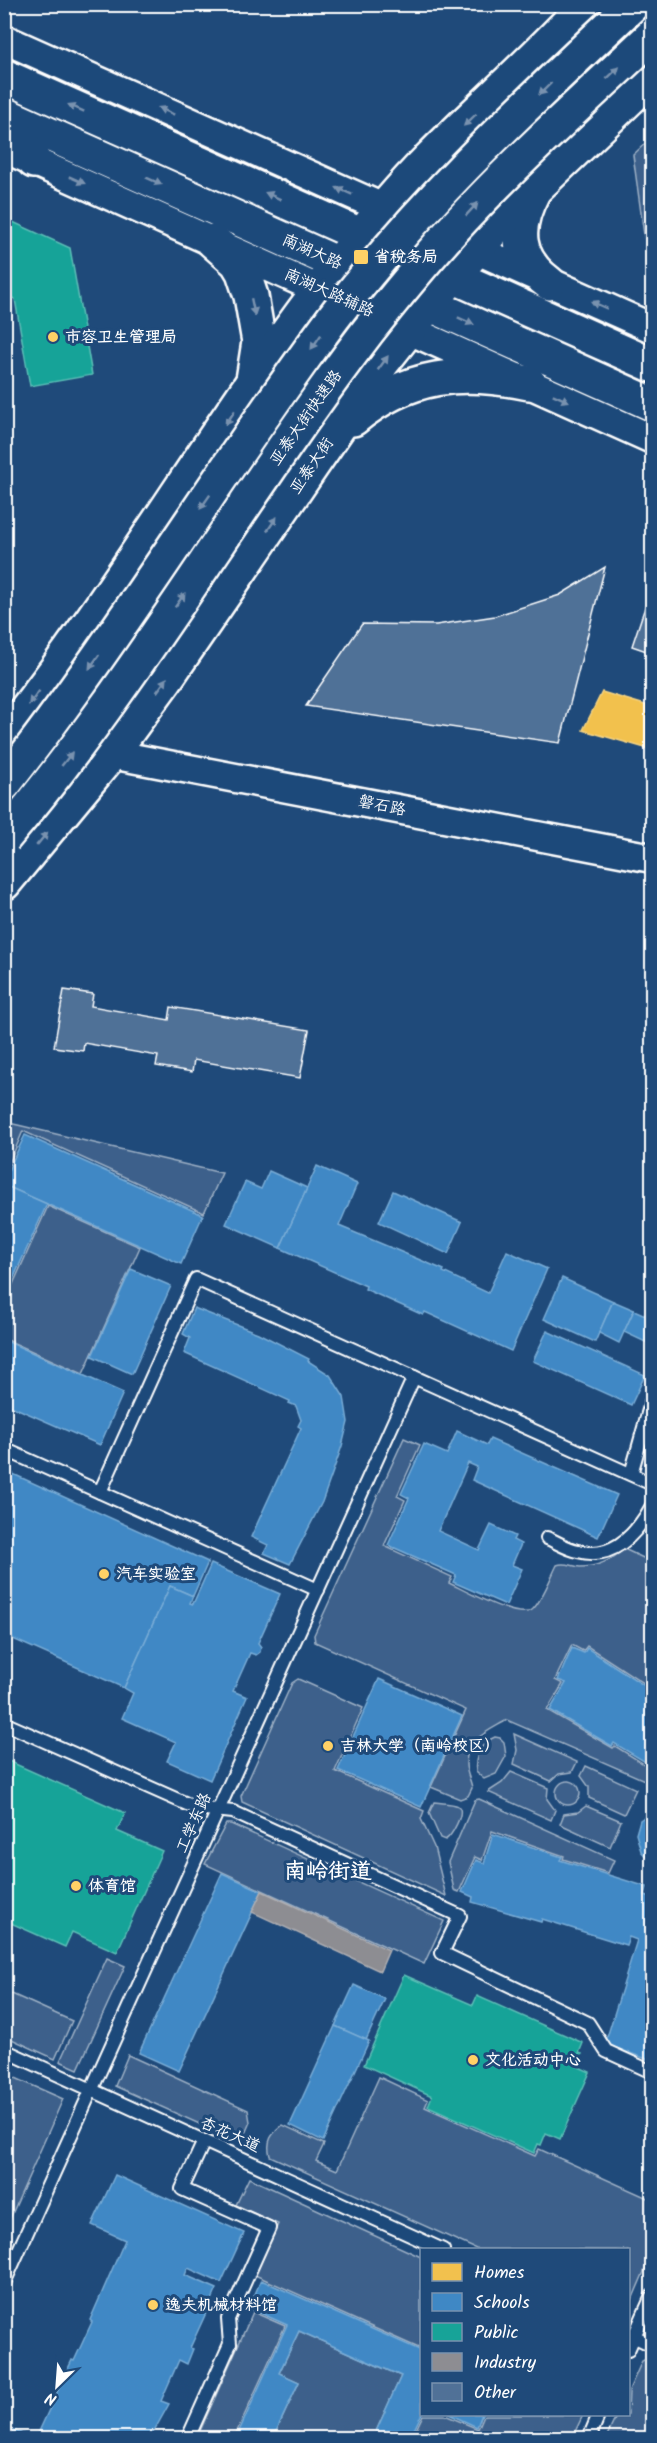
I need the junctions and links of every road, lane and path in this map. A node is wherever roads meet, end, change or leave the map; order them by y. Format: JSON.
{"nodes":[{"id":1,"x":586,"y":4,"type":"edge"},
{"id":2,"x":633,"y":4,"type":"edge"},
{"id":3,"x":652,"y":36,"type":"edge"},
{"id":4,"x":4,"y":39,"type":"edge"},
{"id":5,"x":4,"y":76,"type":"edge"},
{"id":6,"x":652,"y":77,"type":"edge"},
{"id":7,"x":4,"y":116,"type":"edge"},
{"id":8,"x":4,"y":148,"type":"edge"},
{"id":9,"x":34,"y":161,"type":"junction"},
{"id":10,"x":535,"y":189,"type":"junction"},
{"id":11,"x":384,"y":209,"type":"junction"},
{"id":12,"x":362,"y":235,"type":"junction"},
{"id":13,"x":213,"y":241,"type":"junction"},
{"id":14,"x":475,"y":249,"type":"junction"},
{"id":15,"x":453,"y":276,"type":"junction"},
{"id":16,"x":329,"y":277,"type":"junction"},
{"id":17,"x":549,"y":283,"type":"junction"},
{"id":18,"x":429,"y":304,"type":"junction"},
{"id":19,"x":652,"y":328,"type":"edge"},
{"id":20,"x":409,"y":329,"type":"junction"},
{"id":21,"x":652,"y":365,"type":"edge"},
{"id":22,"x":529,"y":383,"type":"junction"},
{"id":23,"x":252,"y":385,"type":"junction"},
{"id":24,"x":652,"y":404,"type":"edge"},
{"id":25,"x":331,"y":438,"type":"junction"},
{"id":26,"x":652,"y":439,"type":"edge"},
{"id":27,"x":4,"y":738,"type":"edge"},
{"id":28,"x":111,"y":754,"type":"junction"},
{"id":29,"x":4,"y":784,"type":"edge"},
{"id":30,"x":4,"y":838,"type":"edge"},
{"id":31,"x":652,"y":858,"type":"edge"},
{"id":32,"x":4,"y":884,"type":"edge"},
{"id":33,"x":414,"y":1377,"type":"junction"},
{"id":34,"x":652,"y":1399,"type":"edge"},
{"id":35,"x":4,"y":1449,"type":"edge"},
{"id":36,"x":631,"y":1474,"type":"junction"},
{"id":37,"x":652,"y":1484,"type":"edge"},
{"id":38,"x":100,"y":1492,"type":"junction"},
{"id":39,"x":652,"y":1506,"type":"edge"},
{"id":40,"x":548,"y":1538,"type":"dead end"},
{"id":41,"x":318,"y":1590,"type":"junction"},
{"id":42,"x":4,"y":1722,"type":"edge"},
{"id":43,"x":218,"y":1811,"type":"junction"},
{"id":44,"x":4,"y":2050,"type":"edge"},
{"id":45,"x":652,"y":2072,"type":"edge"},
{"id":46,"x":92,"y":2090,"type":"junction"},
{"id":47,"x":204,"y":2141,"type":"junction"},
{"id":48,"x":439,"y":2248,"type":"edge"},
{"id":49,"x":4,"y":2283,"type":"edge"},
{"id":50,"x":652,"y":2296,"type":"edge"},
{"id":51,"x":632,"y":2335,"type":"edge"},
{"id":52,"x":652,"y":2345,"type":"edge"},
{"id":53,"x":599,"y":2416,"type":"edge"},
{"id":54,"x":188,"y":2439,"type":"edge"},
{"id":55,"x":589,"y":2439,"type":"edge"}],
"edges":[{"from":1,"to":11,"type":"main road","one_way":true},
{"from":2,"to":29,"type":"main road","one_way":true,"bridge":true},
{"from":30,"to":3,"type":"main road","name":"亚泰大街快速路","one_way":true,"bridge":true},
{"from":11,"to":4,"type":"street","one_way":true},
{"from":12,"to":5,"type":"main road","one_way":true},
{"from":6,"to":10,"type":"main road","name":"亚泰大街"},
{"from":7,"to":9,"type":"main road"},
{"from":7,"to":16,"type":"main road","name":"南湖大路","one_way":true},
{"from":8,"to":9,"type":"street","name":"南湖大路辅路"},
{"from":9,"to":13,"type":"street","name":"南湖大路辅路","one_way":true},
{"from":10,"to":14,"type":"main road","name":"亚泰大街"},
{"from":10,"to":17,"type":"main road"},
{"from":11,"to":12,"type":"main road"},
{"from":11,"to":14,"type":"street"},
{"from":12,"to":15,"type":"main road"},
{"from":12,"to":16,"type":"main road"},
{"from":13,"to":16,"type":"street","name":"南湖大路辅路"},
{"from":13,"to":23,"type":"main road","one_way":true},
{"from":14,"to":15,"type":"main road","name":"亚泰大街"},
{"from":14,"to":17,"type":"street"},
{"from":15,"to":18,"type":"main road","name":"亚泰大街"},
{"from":15,"to":21,"type":"main road"},
{"from":16,"to":18,"type":"main road","name":"南湖大路"},
{"from":16,"to":20,"type":"street","name":"南湖大路辅路"},
{"from":16,"to":23,"type":"main road"},
{"from":19,"to":17,"type":"street","one_way":true},
{"from":18,"to":20,"type":"main road","name":"亚泰大街"},
{"from":18,"to":24,"type":"main road","name":"南湖大路","one_way":true},
{"from":20,"to":22,"type":"street","name":"南湖大路辅路"},
{"from":25,"to":20,"type":"main road","name":"亚泰大街","one_way":true},
{"from":22,"to":25,"type":"main road"},
{"from":22,"to":26,"type":"street","name":"南湖大路辅路","one_way":true},
{"from":23,"to":27,"type":"main road","one_way":true},
{"from":28,"to":25,"type":"main road","name":"亚泰大街","one_way":true},
{"from":28,"to":31,"type":"street","name":"磐石路"},
{"from":32,"to":28,"type":"main road","name":"亚泰大街","one_way":true},
{"from":33,"to":36,"type":"lane"},
{"from":33,"to":38,"type":"lane"},
{"from":33,"to":41,"type":"lane","name":"工学东路"},
{"from":34,"to":36,"type":"lane"},
{"from":35,"to":38,"type":"lane"},
{"from":36,"to":37,"type":"lane"},
{"from":38,"to":41,"type":"lane"},
{"from":39,"to":40,"type":"lane"},
{"from":41,"to":43,"type":"lane","name":"工学东路"},
{"from":42,"to":43,"type":"lane"},
{"from":43,"to":45,"type":"lane"},
{"from":43,"to":46,"type":"lane","name":"工学东路"},
{"from":44,"to":46,"type":"lane","name":"杏花大道"},
{"from":46,"to":47,"type":"lane","name":"杏花大道"},
{"from":46,"to":49,"type":"lane","name":"工学东路"},
{"from":47,"to":48,"type":"lane","name":"杏花大道"},
{"from":47,"to":54,"type":"lane"},
{"from":50,"to":51,"type":"lane"},
{"from":51,"to":52,"type":"lane"},
{"from":53,"to":55,"type":"lane"}]}
